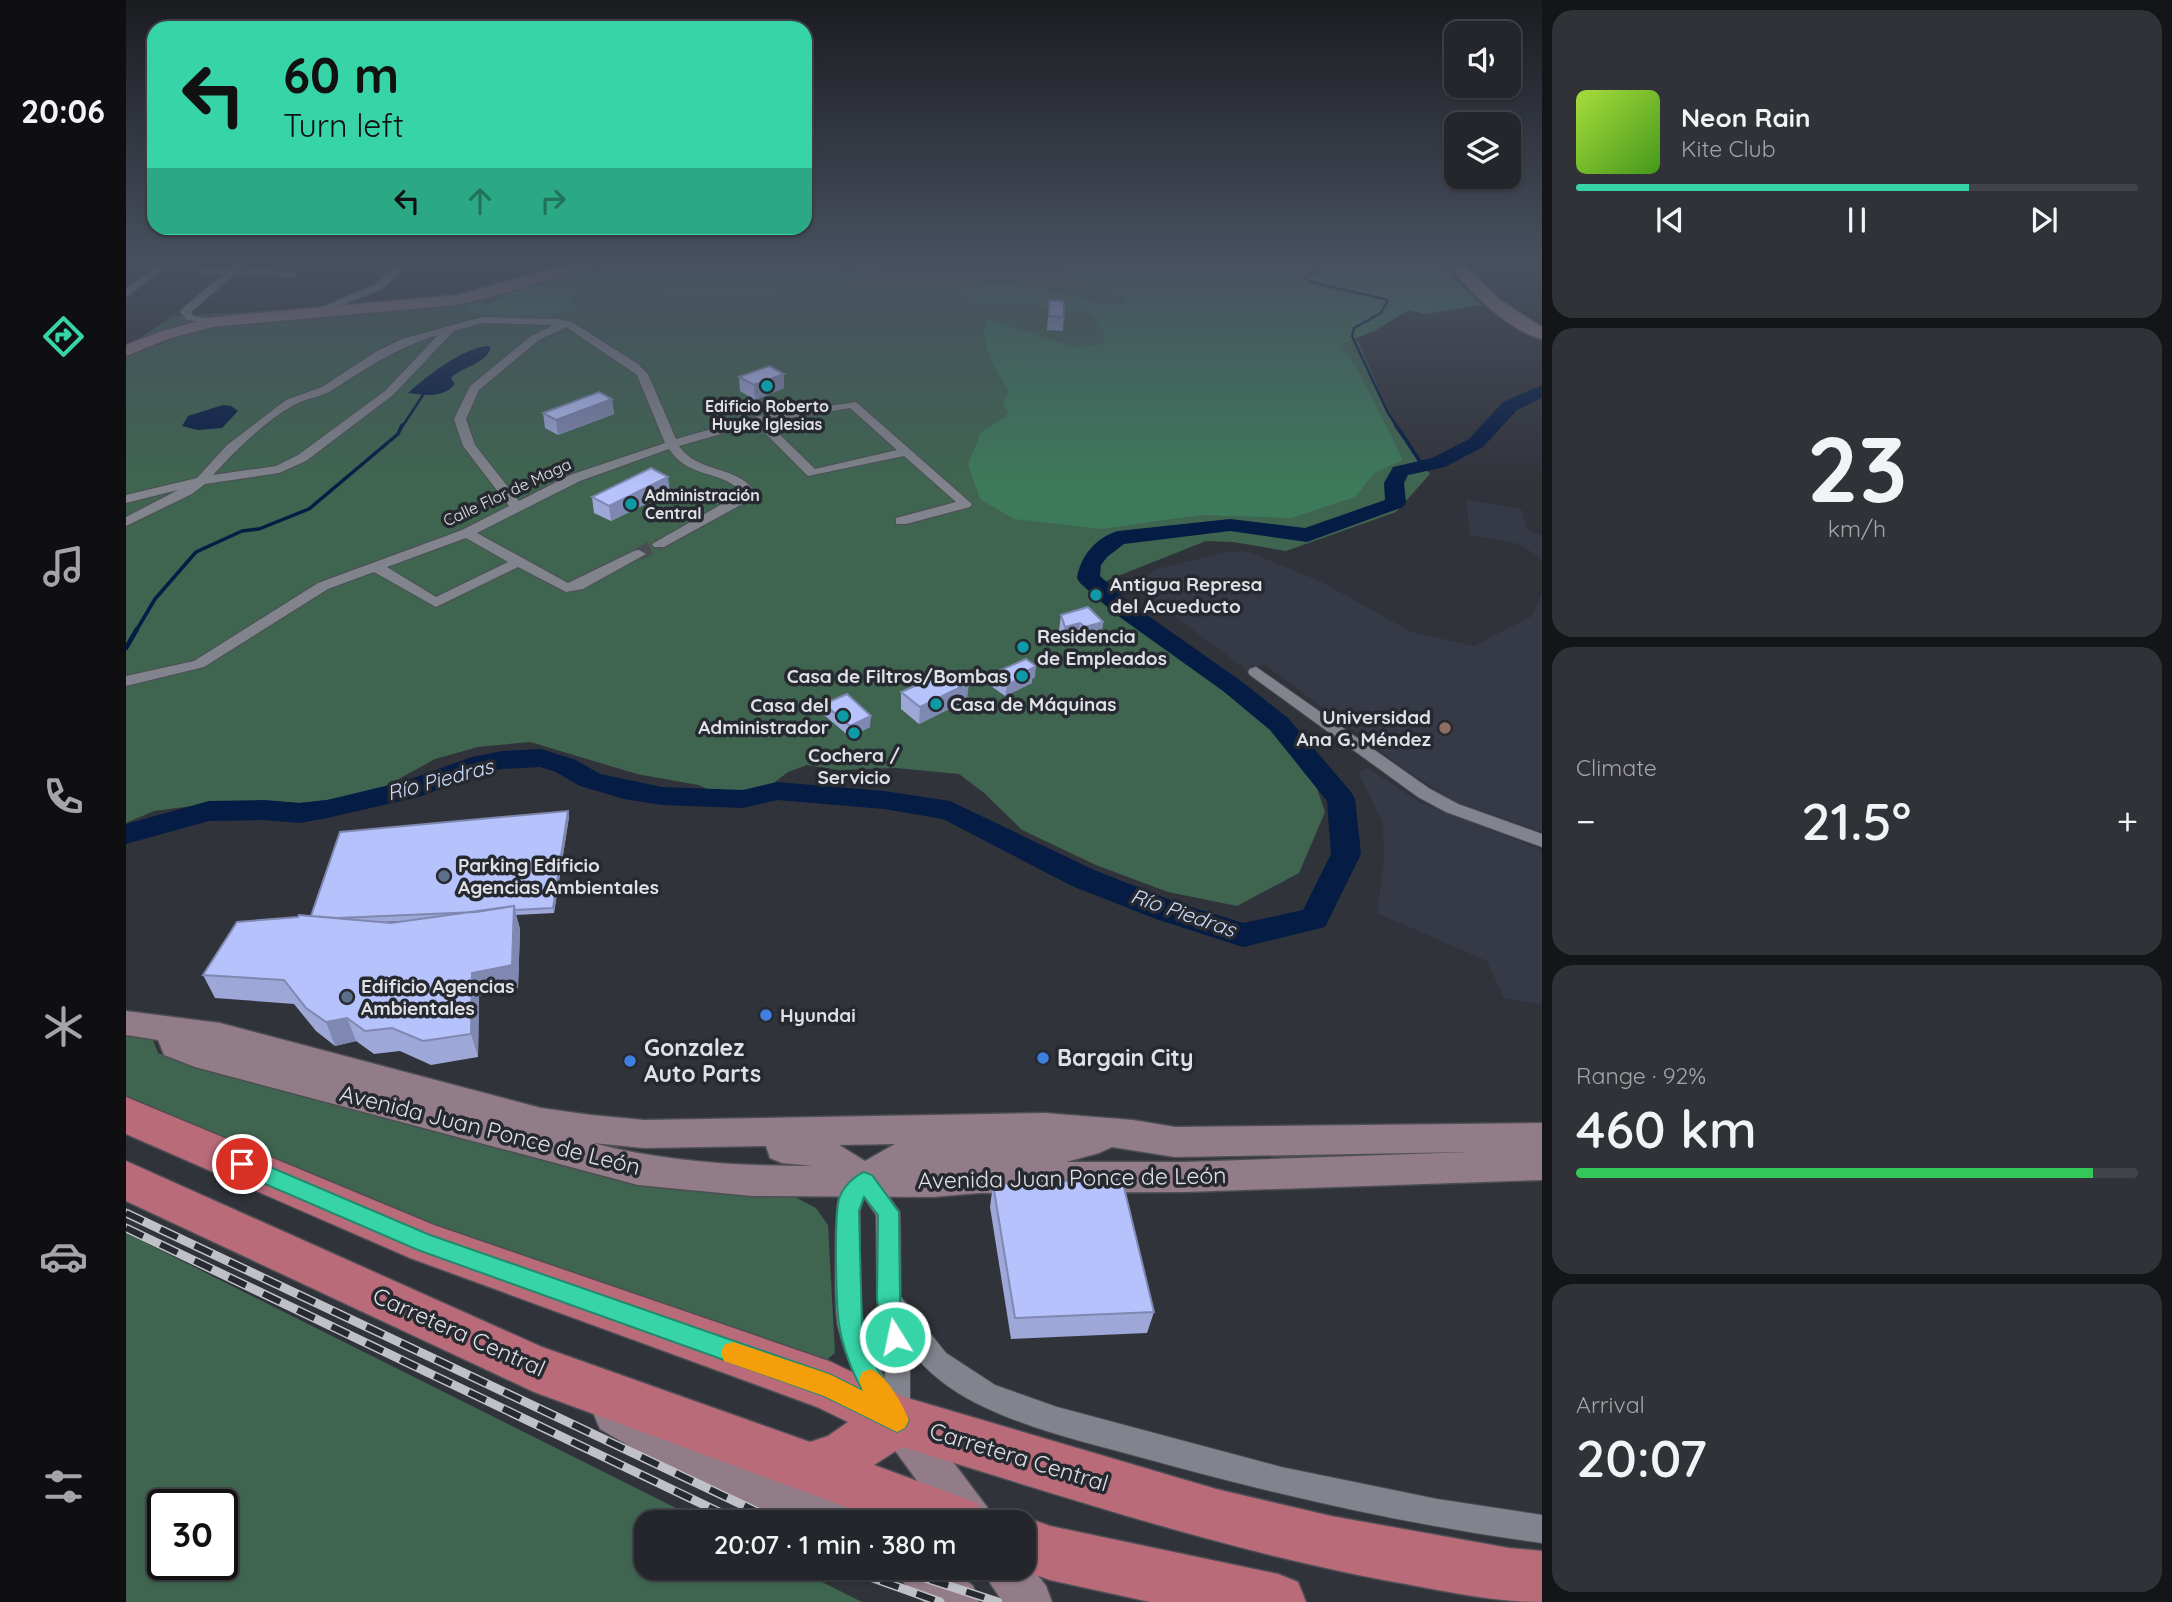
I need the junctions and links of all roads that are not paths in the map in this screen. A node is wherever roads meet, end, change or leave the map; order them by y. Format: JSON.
{"nodes":[{"id":1,"x":159,"y":338,"type":"edge"},
{"id":2,"x":417,"y":338,"type":"edge"},
{"id":3,"x":442,"y":338,"type":"edge"},
{"id":4,"x":536,"y":338,"type":"edge"},
{"id":5,"x":590,"y":338,"type":"edge"},
{"id":6,"x":126,"y":351,"type":"edge"},
{"id":7,"x":758,"y":420,"type":"junction"},
{"id":8,"x":673,"y":444,"type":"junction"},
{"id":9,"x":906,"y":452,"type":"junction"},
{"id":10,"x":201,"y":481,"type":"junction"},
{"id":11,"x":126,"y":499,"type":"edge"},
{"id":12,"x":517,"y":508,"type":"junction"},
{"id":13,"x":901,"y":521,"type":"dead end"},
{"id":14,"x":126,"y":522,"type":"edge"},
{"id":15,"x":467,"y":533,"type":"junction"},
{"id":16,"x":659,"y":544,"type":"tunnel mouth"},
{"id":17,"x":639,"y":554,"type":"tunnel mouth"},
{"id":18,"x":518,"y":562,"type":"junction"},
{"id":19,"x":376,"y":566,"type":"junction"},
{"id":20,"x":1256,"y":672,"type":"dead end"},
{"id":21,"x":126,"y":681,"type":"edge"},
{"id":22,"x":1542,"y":841,"type":"edge"},
{"id":23,"x":126,"y":1023,"type":"edge"},
{"id":24,"x":172,"y":1029,"type":"junction"},
{"id":25,"x":126,"y":1115,"type":"edge"},
{"id":26,"x":1542,"y":1118,"type":"edge"},
{"id":27,"x":644,"y":1134,"type":"junction"},
{"id":28,"x":1118,"y":1134,"type":"junction"},
{"id":29,"x":1542,"y":1136,"type":"edge"},
{"id":30,"x":1447,"y":1138,"type":"junction"},
{"id":31,"x":1542,"y":1165,"type":"edge"},
{"id":32,"x":126,"y":1180,"type":"edge"},
{"id":33,"x":864,"y":1181,"type":"junction"},
{"id":34,"x":888,"y":1300,"type":"junction"},
{"id":35,"x":534,"y":1368,"type":"junction"},
{"id":36,"x":897,"y":1420,"type":"junction"},
{"id":37,"x":811,"y":1468,"type":"junction"},
{"id":38,"x":807,"y":1510,"type":"edge"},
{"id":39,"x":925,"y":1510,"type":"edge"},
{"id":40,"x":963,"y":1510,"type":"edge"},
{"id":41,"x":1542,"y":1529,"type":"edge"},
{"id":42,"x":1036,"y":1548,"type":"edge"},
{"id":43,"x":1542,"y":1578,"type":"edge"},
{"id":44,"x":932,"y":1580,"type":"edge"},
{"id":45,"x":1014,"y":1580,"type":"edge"},
{"id":46,"x":957,"y":1602,"type":"edge"},
{"id":47,"x":1030,"y":1602,"type":"edge"},
{"id":48,"x":1278,"y":1602,"type":"edge"}],
"edges":[{"from":1,"to":6,"type":"street"},
{"from":2,"to":10,"type":"street"},
{"from":3,"to":10,"type":"street"},
{"from":4,"to":12,"type":"street"},
{"from":5,"to":8,"type":"street"},
{"from":7,"to":8,"type":"street","name":"Calle Flor de Maga"},
{"from":7,"to":9,"type":"street","name":"Calle Flor de Maga"},
{"from":7,"to":9,"type":"street"},
{"from":8,"to":12,"type":"street","name":"Calle Flor de Maga"},
{"from":8,"to":16,"type":"street"},
{"from":9,"to":13,"type":"street"},
{"from":10,"to":11,"type":"street"},
{"from":10,"to":14,"type":"street"},
{"from":12,"to":15,"type":"street","name":"Calle Flor de Maga"},
{"from":15,"to":18,"type":"street"},
{"from":15,"to":19,"type":"street","name":"Calle Flor de Maga"},
{"from":17,"to":18,"type":"street"},
{"from":18,"to":19,"type":"street"},
{"from":19,"to":21,"type":"street","name":"Calle Flor de Maga"},
{"from":20,"to":22,"type":"street"},
{"from":23,"to":24,"type":"street","name":"Avenida Juan Ponce de León"},
{"from":24,"to":27,"type":"street","name":"Avenida Juan Ponce de León"},
{"from":24,"to":33,"type":"street","name":"Avenida Juan Ponce de León"},
{"from":25,"to":36,"type":"highway","name":"Carretera Central"},
{"from":26,"to":30,"type":"street"},
{"from":27,"to":28,"type":"street","name":"Avenida Juan Ponce de León"},
{"from":27,"to":33,"type":"street"},
{"from":28,"to":30,"type":"street","name":"Avenida Juan Ponce de León"},
{"from":28,"to":33,"type":"street"},
{"from":29,"to":30,"type":"street","name":"Avenida Juan Ponce de León"},
{"from":31,"to":33,"type":"street","name":"Avenida Juan Ponce de León"},
{"from":32,"to":35,"type":"highway","name":"Carretera Central"},
{"from":33,"to":34,"type":"street"},
{"from":33,"to":36,"type":"street"},
{"from":34,"to":36,"type":"street"},
{"from":34,"to":41,"type":"street"},
{"from":35,"to":37,"type":"highway","name":"Carretera Central"},
{"from":35,"to":38,"type":"street"},
{"from":36,"to":37,"type":"highway"},
{"from":36,"to":40,"type":"street"},
{"from":36,"to":43,"type":"highway","name":"Carretera Central"},
{"from":37,"to":39,"type":"highway","name":"Carretera Central"},
{"from":42,"to":48,"type":"highway"},
{"from":44,"to":46,"type":"street"},
{"from":45,"to":47,"type":"street"}]}
